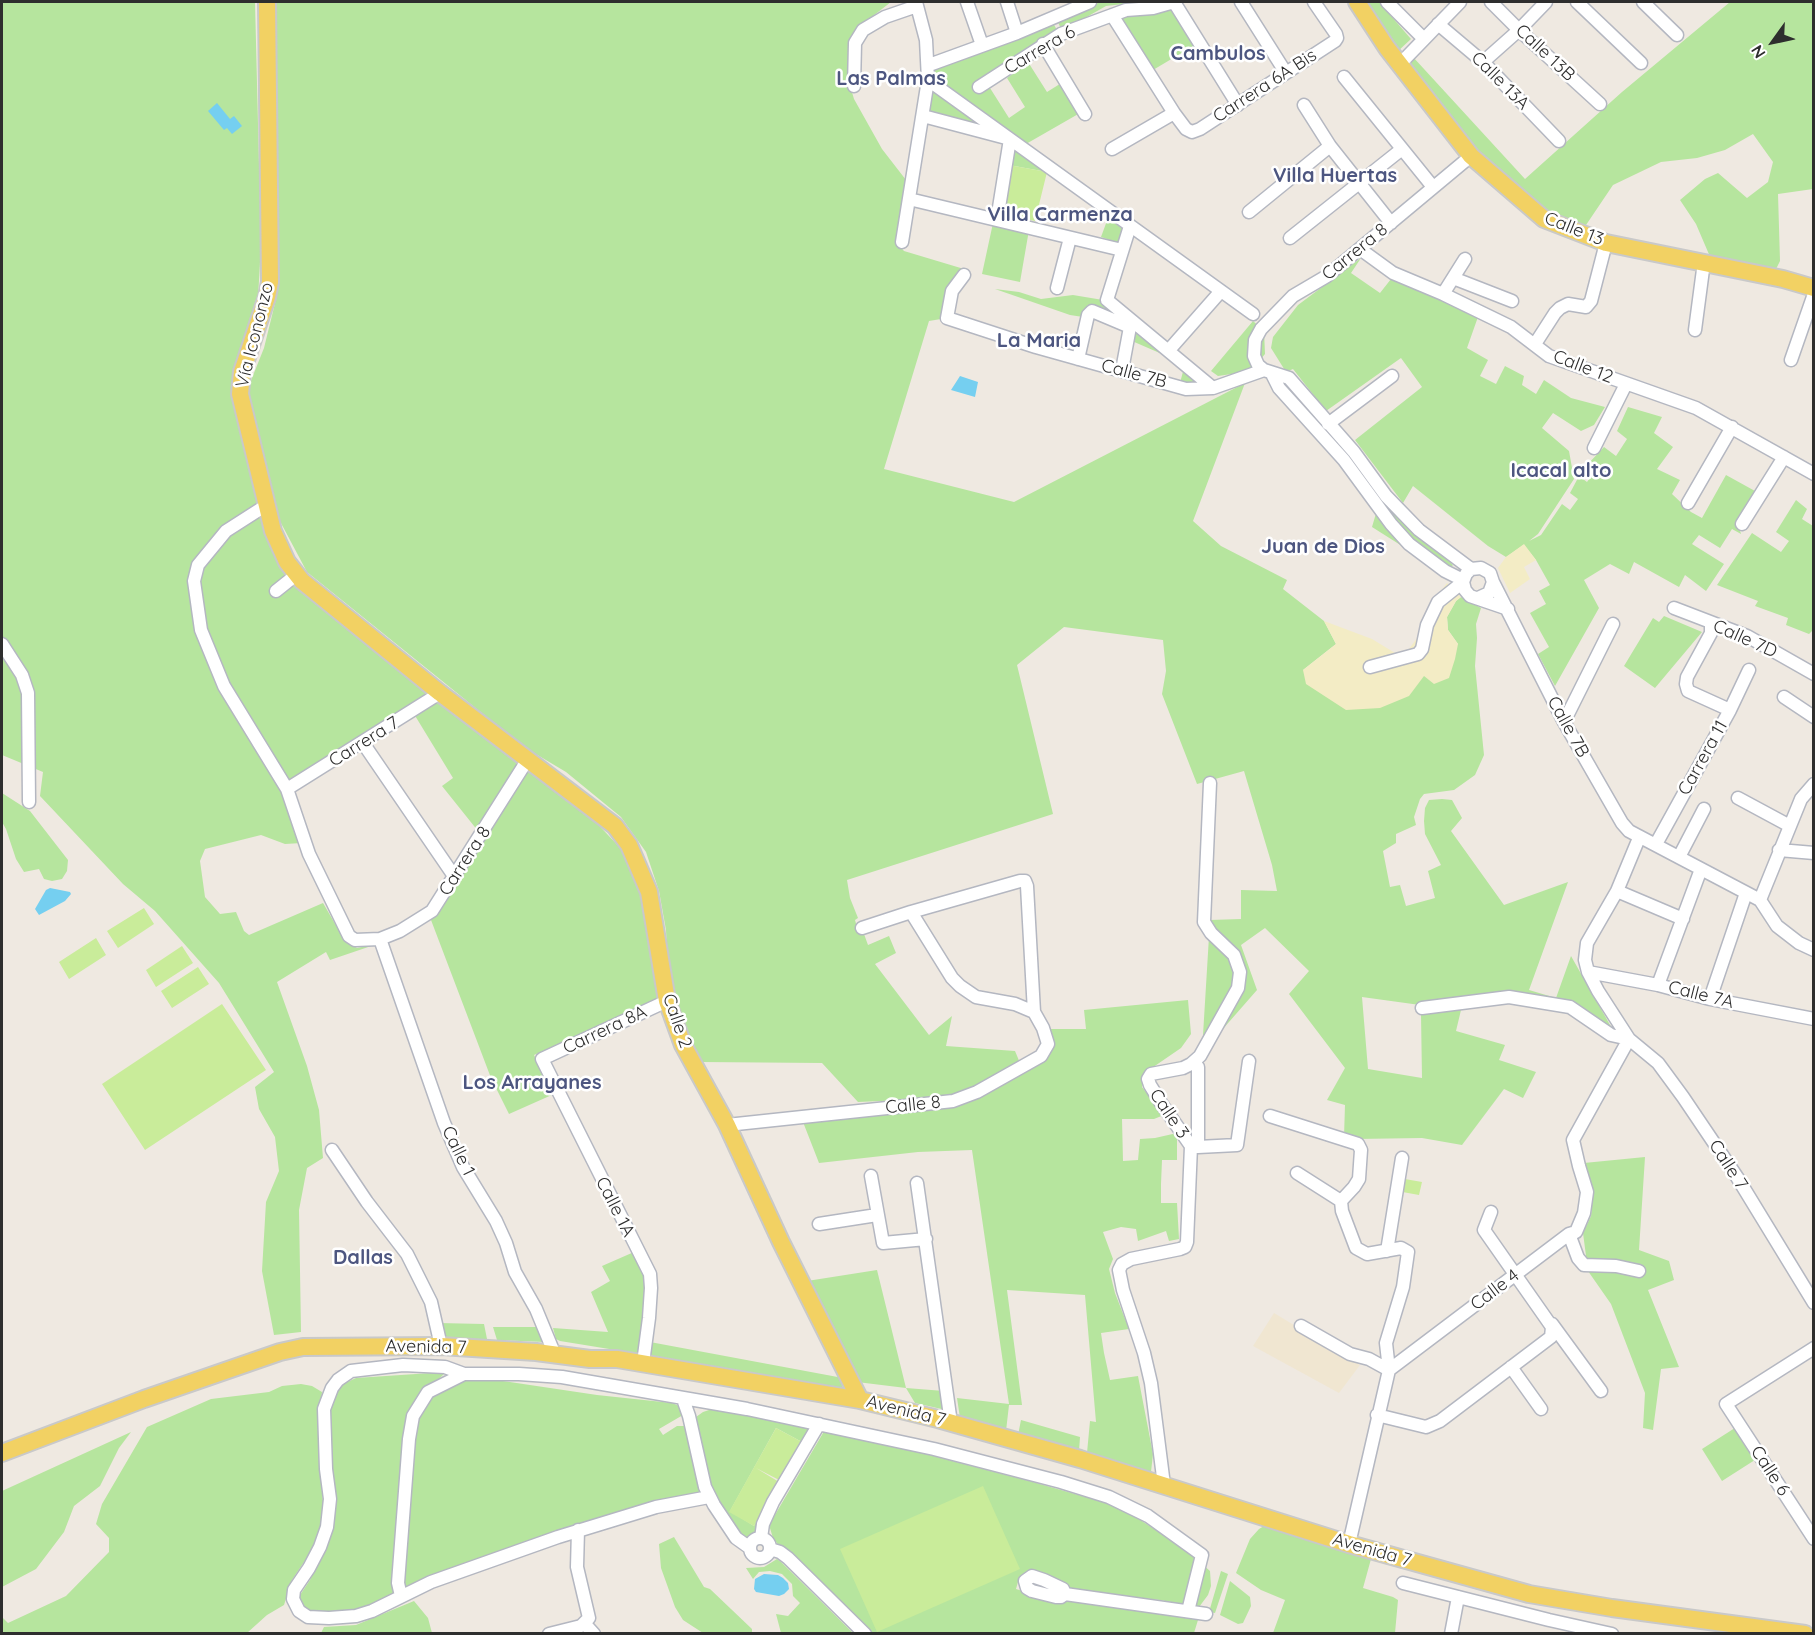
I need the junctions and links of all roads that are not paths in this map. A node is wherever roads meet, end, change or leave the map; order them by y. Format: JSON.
{"nodes":[{"id":1,"x":267,"y":2,"type":"edge"},
{"id":2,"x":967,"y":2,"type":"edge"},
{"id":3,"x":1007,"y":2,"type":"edge"},
{"id":4,"x":1088,"y":2,"type":"edge"},
{"id":5,"x":1174,"y":2,"type":"edge"},
{"id":6,"x":1241,"y":2,"type":"edge"},
{"id":7,"x":1314,"y":2,"type":"edge"},
{"id":8,"x":1357,"y":2,"type":"edge"},
{"id":9,"x":1387,"y":2,"type":"edge"},
{"id":10,"x":1458,"y":2,"type":"edge"},
{"id":11,"x":1491,"y":2,"type":"edge"},
{"id":12,"x":1546,"y":2,"type":"edge"},
{"id":13,"x":1577,"y":2,"type":"edge"},
{"id":14,"x":1643,"y":2,"type":"edge"},
{"id":15,"x":916,"y":4,"type":"edge"},
{"id":16,"x":1112,"y":15,"type":"junction"},
{"id":17,"x":1053,"y":18,"type":"junction"},
{"id":18,"x":1438,"y":24,"type":"junction"},
{"id":19,"x":1519,"y":30,"type":"junction"},
{"id":20,"x":1017,"y":33,"type":"junction"},
{"id":21,"x":1061,"y":34,"type":"junction"},
{"id":22,"x":1677,"y":35,"type":"dead end"},
{"id":23,"x":1424,"y":39,"type":"junction"},
{"id":24,"x":1043,"y":44,"type":"junction"},
{"id":25,"x":982,"y":45,"type":"junction"},
{"id":26,"x":1483,"y":63,"type":"junction"},
{"id":27,"x":1641,"y":63,"type":"dead end"},
{"id":28,"x":929,"y":65,"type":"junction"},
{"id":29,"x":1400,"y":65,"type":"junction"},
{"id":30,"x":1286,"y":73,"type":"junction"},
{"id":31,"x":1344,"y":77,"type":"dead end"},
{"id":32,"x":928,"y":80,"type":"junction"},
{"id":33,"x":854,"y":86,"type":"dead end"},
{"id":34,"x":979,"y":87,"type":"dead end"},
{"id":35,"x":1599,"y":104,"type":"dead end"},
{"id":36,"x":1238,"y":105,"type":"junction"},
{"id":37,"x":1304,"y":105,"type":"dead end"},
{"id":38,"x":1174,"y":113,"type":"junction"},
{"id":39,"x":1084,"y":114,"type":"dead end"},
{"id":40,"x":922,"y":116,"type":"junction"},
{"id":41,"x":1010,"y":139,"type":"junction"},
{"id":42,"x":1559,"y":141,"type":"dead end"},
{"id":43,"x":1330,"y":146,"type":"junction"},
{"id":44,"x":1112,"y":149,"type":"dead end"},
{"id":45,"x":1402,"y":149,"type":"junction"},
{"id":46,"x":1471,"y":156,"type":"junction"},
{"id":47,"x":1358,"y":182,"type":"junction"},
{"id":48,"x":1433,"y":187,"type":"junction"},
{"id":49,"x":909,"y":199,"type":"junction"},
{"id":50,"x":1249,"y":212,"type":"dead end"},
{"id":51,"x":997,"y":220,"type":"junction"},
{"id":52,"x":1391,"y":223,"type":"junction"},
{"id":53,"x":1130,"y":226,"type":"junction"},
{"id":54,"x":1070,"y":238,"type":"junction"},
{"id":55,"x":1290,"y":238,"type":"dead end"},
{"id":56,"x":902,"y":243,"type":"dead end"},
{"id":57,"x":1606,"y":243,"type":"junction"},
{"id":58,"x":1360,"y":249,"type":"junction"},
{"id":59,"x":1122,"y":250,"type":"junction"},
{"id":60,"x":1465,"y":259,"type":"dead end"},
{"id":61,"x":1704,"y":262,"type":"junction"},
{"id":62,"x":964,"y":275,"type":"dead end"},
{"id":63,"x":1453,"y":278,"type":"junction"},
{"id":64,"x":1057,"y":288,"type":"dead end"},
{"id":65,"x":1814,"y":288,"type":"edge"},
{"id":66,"x":1221,"y":291,"type":"junction"},
{"id":67,"x":1443,"y":294,"type":"junction"},
{"id":68,"x":1814,"y":294,"type":"edge"},
{"id":69,"x":1512,"y":301,"type":"dead end"},
{"id":70,"x":1253,"y":314,"type":"dead end"},
{"id":71,"x":1695,"y":330,"type":"dead end"},
{"id":72,"x":1535,"y":344,"type":"junction"},
{"id":73,"x":1169,"y":350,"type":"junction"},
{"id":74,"x":1078,"y":358,"type":"junction"},
{"id":75,"x":1791,"y":360,"type":"dead end"},
{"id":76,"x":1122,"y":370,"type":"junction"},
{"id":77,"x":1268,"y":372,"type":"junction"},
{"id":78,"x":1392,"y":376,"type":"dead end"},
{"id":79,"x":1626,"y":384,"type":"junction"},
{"id":80,"x":1213,"y":388,"type":"junction"},
{"id":81,"x":1328,"y":424,"type":"junction"},
{"id":82,"x":1732,"y":427,"type":"junction"},
{"id":83,"x":1594,"y":448,"type":"dead end"},
{"id":84,"x":1784,"y":457,"type":"junction"},
{"id":85,"x":1813,"y":473,"type":"edge"},
{"id":86,"x":1688,"y":503,"type":"dead end"},
{"id":87,"x":265,"y":506,"type":"junction"},
{"id":88,"x":1742,"y":524,"type":"dead end"},
{"id":89,"x":296,"y":575,"type":"junction"},
{"id":90,"x":1466,"y":577,"type":"junction"},
{"id":91,"x":1493,"y":582,"type":"junction"},
{"id":92,"x":276,"y":591,"type":"dead end"},
{"id":93,"x":1478,"y":598,"type":"junction"},
{"id":94,"x":1674,"y":608,"type":"dead end"},
{"id":95,"x":1508,"y":609,"type":"junction"},
{"id":96,"x":1613,"y":624,"type":"dead end"},
{"id":97,"x":1711,"y":624,"type":"junction"},
{"id":98,"x":2,"y":644,"type":"edge"},
{"id":99,"x":1370,"y":667,"type":"dead end"},
{"id":100,"x":1749,"y":670,"type":"dead end"},
{"id":101,"x":1814,"y":674,"type":"edge"},
{"id":102,"x":442,"y":695,"type":"junction"},
{"id":103,"x":1784,"y":697,"type":"dead end"},
{"id":104,"x":1730,"y":710,"type":"junction"},
{"id":105,"x":1814,"y":717,"type":"edge"},
{"id":106,"x":1564,"y":722,"type":"junction"},
{"id":107,"x":363,"y":743,"type":"junction"},
{"id":108,"x":528,"y":759,"type":"junction"},
{"id":109,"x":1210,"y":783,"type":"dead end"},
{"id":110,"x":1814,"y":784,"type":"edge"},
{"id":111,"x":287,"y":789,"type":"junction"},
{"id":112,"x":1738,"y":798,"type":"dead end"},
{"id":113,"x":29,"y":802,"type":"dead end"},
{"id":114,"x":1704,"y":809,"type":"dead end"},
{"id":115,"x":1790,"y":826,"type":"junction"},
{"id":116,"x":1639,"y":838,"type":"junction"},
{"id":117,"x":1656,"y":844,"type":"junction"},
{"id":118,"x":1779,"y":850,"type":"junction"},
{"id":119,"x":1814,"y":853,"type":"edge"},
{"id":120,"x":1679,"y":857,"type":"junction"},
{"id":121,"x":1701,"y":869,"type":"junction"},
{"id":122,"x":454,"y":876,"type":"junction"},
{"id":123,"x":1617,"y":891,"type":"junction"},
{"id":124,"x":1746,"y":893,"type":"junction"},
{"id":125,"x":1760,"y":900,"type":"junction"},
{"id":126,"x":912,"y":912,"type":"junction"},
{"id":127,"x":1683,"y":919,"type":"junction"},
{"id":128,"x":862,"y":928,"type":"dead end"},
{"id":129,"x":380,"y":939,"type":"junction"},
{"id":130,"x":1814,"y":950,"type":"edge"},
{"id":131,"x":1588,"y":972,"type":"junction"},
{"id":132,"x":1658,"y":985,"type":"junction"},
{"id":133,"x":1710,"y":999,"type":"junction"},
{"id":134,"x":667,"y":1001,"type":"junction"},
{"id":135,"x":1422,"y":1008,"type":"dead end"},
{"id":136,"x":1034,"y":1012,"type":"junction"},
{"id":137,"x":1814,"y":1019,"type":"edge"},
{"id":138,"x":1629,"y":1039,"type":"junction"},
{"id":139,"x":542,"y":1059,"type":"joint"},
{"id":140,"x":1249,"y":1061,"type":"dead end"},
{"id":141,"x":1198,"y":1067,"type":"dead end"},
{"id":142,"x":1270,"y":1116,"type":"dead end"},
{"id":143,"x":726,"y":1125,"type":"junction"},
{"id":144,"x":1195,"y":1147,"type":"junction"},
{"id":145,"x":332,"y":1150,"type":"dead end"},
{"id":146,"x":1402,"y":1158,"type":"dead end"},
{"id":147,"x":1297,"y":1173,"type":"dead end"},
{"id":148,"x":871,"y":1176,"type":"dead end"},
{"id":149,"x":917,"y":1183,"type":"dead end"},
{"id":150,"x":1341,"y":1201,"type":"junction"},
{"id":151,"x":1491,"y":1212,"type":"dead end"},
{"id":152,"x":877,"y":1215,"type":"junction"},
{"id":153,"x":819,"y":1224,"type":"dead end"},
{"id":154,"x":1569,"y":1234,"type":"junction"},
{"id":155,"x":926,"y":1239,"type":"junction"},
{"id":156,"x":1387,"y":1251,"type":"junction"},
{"id":157,"x":1639,"y":1271,"type":"dead end"},
{"id":158,"x":1516,"y":1275,"type":"junction"},
{"id":159,"x":1814,"y":1303,"type":"edge"},
{"id":160,"x":1301,"y":1326,"type":"dead end"},
{"id":161,"x":441,"y":1346,"type":"junction"},
{"id":162,"x":1814,"y":1348,"type":"edge"},
{"id":163,"x":555,"y":1355,"type":"junction"},
{"id":164,"x":643,"y":1363,"type":"junction"},
{"id":165,"x":1511,"y":1367,"type":"junction"},
{"id":166,"x":1389,"y":1370,"type":"junction"},
{"id":167,"x":464,"y":1374,"type":"junction"},
{"id":168,"x":1601,"y":1391,"type":"dead end"},
{"id":169,"x":683,"y":1399,"type":"junction"},
{"id":170,"x":860,"y":1400,"type":"junction"},
{"id":171,"x":1541,"y":1409,"type":"dead end"},
{"id":172,"x":1377,"y":1415,"type":"junction"},
{"id":173,"x":951,"y":1423,"type":"junction"},
{"id":174,"x":819,"y":1424,"type":"junction"},
{"id":175,"x":2,"y":1453,"type":"edge"},
{"id":176,"x":1164,"y":1485,"type":"junction"},
{"id":177,"x":709,"y":1497,"type":"junction"},
{"id":178,"x":578,"y":1530,"type":"junction"},
{"id":179,"x":761,"y":1538,"type":"junction"},
{"id":180,"x":1814,"y":1539,"type":"edge"},
{"id":181,"x":1349,"y":1544,"type":"junction"},
{"id":182,"x":750,"y":1548,"type":"junction"},
{"id":183,"x":770,"y":1549,"type":"junction"},
{"id":184,"x":1403,"y":1583,"type":"dead end"},
{"id":185,"x":1065,"y":1594,"type":"dead end"},
{"id":186,"x":401,"y":1596,"type":"junction"},
{"id":187,"x":1458,"y":1597,"type":"junction"},
{"id":188,"x":1188,"y":1611,"type":"junction"},
{"id":189,"x":1206,"y":1614,"type":"dead end"},
{"id":190,"x":1549,"y":1620,"type":"junction"},
{"id":191,"x":585,"y":1624,"type":"junction"},
{"id":192,"x":549,"y":1634,"type":"edge"},
{"id":193,"x":594,"y":1634,"type":"edge"},
{"id":194,"x":865,"y":1634,"type":"edge"},
{"id":195,"x":1451,"y":1634,"type":"edge"},
{"id":196,"x":1546,"y":1634,"type":"edge"},
{"id":197,"x":1612,"y":1634,"type":"edge"},
{"id":198,"x":1805,"y":1634,"type":"edge"}],
"edges":[{"from":1,"to":87,"type":"main road","name":"Vía Icononzo"},
{"from":2,"to":25,"type":"street"},
{"from":3,"to":20,"type":"street"},
{"from":4,"to":17,"type":"street","name":"Carrera 6"},
{"from":5,"to":16,"type":"street","name":"Carrera 6"},
{"from":5,"to":36,"type":"street"},
{"from":6,"to":30,"type":"street"},
{"from":7,"to":30,"type":"street","name":"Carrera 6A Bis"},
{"from":8,"to":29,"type":"main road","name":"Calle 13"},
{"from":9,"to":23,"type":"street"},
{"from":10,"to":18,"type":"street"},
{"from":11,"to":19,"type":"street","name":"Calle 13B"},
{"from":12,"to":19,"type":"street"},
{"from":13,"to":27,"type":"street"},
{"from":14,"to":22,"type":"street"},
{"from":15,"to":28,"type":"street"},
{"from":15,"to":33,"type":"street"},
{"from":16,"to":21,"type":"street","name":"Carrera 6"},
{"from":16,"to":38,"type":"street"},
{"from":17,"to":20,"type":"street","name":"Carrera 6"},
{"from":17,"to":21,"type":"street"},
{"from":18,"to":23,"type":"street"},
{"from":18,"to":26,"type":"street","name":"Calle 13A"},
{"from":19,"to":26,"type":"street"},
{"from":19,"to":35,"type":"street","name":"Calle 13B"},
{"from":20,"to":25,"type":"street","name":"Carrera 6"},
{"from":21,"to":24,"type":"street","name":"Carrera 6"},
{"from":23,"to":29,"type":"street"},
{"from":24,"to":34,"type":"street","name":"Carrera 6"},
{"from":24,"to":39,"type":"street"},
{"from":25,"to":28,"type":"street","name":"Carrera 6"},
{"from":26,"to":42,"type":"street","name":"Calle 13A"},
{"from":28,"to":32,"type":"street"},
{"from":29,"to":46,"type":"main road","name":"Calle 13"},
{"from":30,"to":36,"type":"street","name":"Carrera 6A Bis"},
{"from":31,"to":45,"type":"street"},
{"from":32,"to":40,"type":"street"},
{"from":32,"to":41,"type":"street"},
{"from":36,"to":38,"type":"street","name":"Carrera 6A Bis"},
{"from":37,"to":43,"type":"street"},
{"from":38,"to":44,"type":"street"},
{"from":40,"to":41,"type":"street"},
{"from":40,"to":49,"type":"street"},
{"from":41,"to":51,"type":"street"},
{"from":41,"to":53,"type":"street"},
{"from":43,"to":47,"type":"street"},
{"from":43,"to":50,"type":"street"},
{"from":45,"to":47,"type":"street"},
{"from":45,"to":48,"type":"street"},
{"from":46,"to":48,"type":"street","name":"Carrera 8"},
{"from":46,"to":57,"type":"main road","name":"Calle 13"},
{"from":47,"to":52,"type":"street"},
{"from":47,"to":55,"type":"street"},
{"from":48,"to":52,"type":"street","name":"Carrera 8"},
{"from":49,"to":51,"type":"street"},
{"from":49,"to":56,"type":"street"},
{"from":51,"to":54,"type":"street"},
{"from":52,"to":58,"type":"street","name":"Carrera 8"},
{"from":53,"to":59,"type":"street"},
{"from":53,"to":66,"type":"street"},
{"from":54,"to":59,"type":"street"},
{"from":54,"to":64,"type":"street"},
{"from":57,"to":61,"type":"main road","name":"Calle 13"},
{"from":57,"to":72,"type":"street"},
{"from":58,"to":67,"type":"street","name":"Calle 12"},
{"from":58,"to":77,"type":"street","name":"Carrera 8"},
{"from":59,"to":73,"type":"street"},
{"from":60,"to":63,"type":"street"},
{"from":61,"to":65,"type":"main road","name":"Calle 13"},
{"from":61,"to":71,"type":"street"},
{"from":62,"to":74,"type":"street","name":"Calle 7B"},
{"from":63,"to":67,"type":"street"},
{"from":63,"to":69,"type":"street"},
{"from":66,"to":70,"type":"street"},
{"from":66,"to":73,"type":"street"},
{"from":67,"to":72,"type":"street","name":"Calle 12"},
{"from":68,"to":75,"type":"street"},
{"from":72,"to":79,"type":"street","name":"Calle 12"},
{"from":73,"to":80,"type":"street"},
{"from":74,"to":76,"type":"street","name":"Calle 7B"},
{"from":74,"to":76,"type":"street"},
{"from":76,"to":80,"type":"street","name":"Calle 7B"},
{"from":77,"to":80,"type":"street","name":"Calle 7B"},
{"from":77,"to":81,"type":"street"},
{"from":77,"to":90,"type":"street"},
{"from":78,"to":81,"type":"street"},
{"from":79,"to":82,"type":"street","name":"Calle 12"},
{"from":79,"to":83,"type":"street"},
{"from":81,"to":90,"type":"street"},
{"from":82,"to":84,"type":"street","name":"Calle 12"},
{"from":82,"to":86,"type":"street"},
{"from":84,"to":85,"type":"street","name":"Calle 12"},
{"from":84,"to":88,"type":"street"},
{"from":87,"to":89,"type":"main road","name":"Vía Icononzo"},
{"from":87,"to":111,"type":"street"},
{"from":89,"to":92,"type":"street"},
{"from":89,"to":102,"type":"main road","name":"Vía Icononzo"},
{"from":90,"to":91,"type":"street"},
{"from":90,"to":93,"type":"street"},
{"from":90,"to":99,"type":"street"},
{"from":91,"to":93,"type":"street"},
{"from":91,"to":95,"type":"street","name":"Calle 7B"},
{"from":93,"to":95,"type":"street"},
{"from":94,"to":97,"type":"street","name":"Calle 7D"},
{"from":95,"to":106,"type":"street","name":"Calle 7B"},
{"from":96,"to":106,"type":"street"},
{"from":97,"to":101,"type":"street","name":"Calle 7D"},
{"from":97,"to":104,"type":"street"},
{"from":98,"to":113,"type":"street"},
{"from":100,"to":104,"type":"street","name":"Carrera 11"},
{"from":102,"to":107,"type":"street","name":"Carrera 7"},
{"from":102,"to":108,"type":"main road","name":"Calle 2"},
{"from":103,"to":105,"type":"street"},
{"from":104,"to":117,"type":"street","name":"Carrera 11"},
{"from":106,"to":116,"type":"street","name":"Calle 7B"},
{"from":107,"to":111,"type":"street","name":"Carrera 7"},
{"from":107,"to":122,"type":"street"},
{"from":108,"to":122,"type":"street","name":"Carrera 8"},
{"from":108,"to":134,"type":"main road","name":"Calle 2"},
{"from":109,"to":144,"type":"street","name":"Calle 3"},
{"from":110,"to":115,"type":"street"},
{"from":111,"to":129,"type":"street"},
{"from":112,"to":115,"type":"street"},
{"from":114,"to":120,"type":"street"},
{"from":115,"to":118,"type":"street"},
{"from":116,"to":117,"type":"street"},
{"from":116,"to":123,"type":"street"},
{"from":117,"to":120,"type":"street"},
{"from":118,"to":119,"type":"street"},
{"from":118,"to":125,"type":"street"},
{"from":120,"to":121,"type":"street"},
{"from":121,"to":124,"type":"street"},
{"from":121,"to":127,"type":"street"},
{"from":122,"to":129,"type":"street","name":"Carrera 8"},
{"from":123,"to":127,"type":"street"},
{"from":123,"to":131,"type":"street"},
{"from":124,"to":125,"type":"street"},
{"from":124,"to":133,"type":"street"},
{"from":125,"to":130,"type":"street"},
{"from":126,"to":128,"type":"street"},
{"from":126,"to":136,"type":"street"},
{"from":126,"to":136,"type":"street"},
{"from":127,"to":132,"type":"street"},
{"from":129,"to":163,"type":"street","name":"Calle 1"},
{"from":131,"to":132,"type":"street","name":"Calle 7A"},
{"from":131,"to":138,"type":"street"},
{"from":132,"to":133,"type":"street","name":"Calle 7A"},
{"from":133,"to":137,"type":"street","name":"Calle 7A"},
{"from":134,"to":139,"type":"street","name":"Carrera 8A"},
{"from":134,"to":143,"type":"main road","name":"Calle 2"},
{"from":135,"to":138,"type":"street"},
{"from":136,"to":143,"type":"street","name":"Calle 8"},
{"from":138,"to":154,"type":"street","name":"Calle 4"},
{"from":138,"to":159,"type":"street","name":"Calle 7"},
{"from":139,"to":164,"type":"street","name":"Calle 1A"},
{"from":140,"to":144,"type":"street"},
{"from":141,"to":144,"type":"street"},
{"from":142,"to":150,"type":"street"},
{"from":143,"to":170,"type":"main road","name":"Calle 2"},
{"from":144,"to":176,"type":"street","name":"Calle 3"},
{"from":145,"to":161,"type":"street"},
{"from":146,"to":156,"type":"street"},
{"from":147,"to":150,"type":"street"},
{"from":148,"to":152,"type":"street"},
{"from":149,"to":155,"type":"street"},
{"from":150,"to":156,"type":"street"},
{"from":151,"to":158,"type":"street"},
{"from":152,"to":153,"type":"street"},
{"from":152,"to":155,"type":"street"},
{"from":154,"to":157,"type":"street"},
{"from":154,"to":158,"type":"street","name":"Calle 4"},
{"from":155,"to":173,"type":"street"},
{"from":156,"to":166,"type":"street"},
{"from":158,"to":165,"type":"street"},
{"from":158,"to":166,"type":"street","name":"Calle 4"},
{"from":158,"to":168,"type":"street"},
{"from":160,"to":166,"type":"street"},
{"from":161,"to":163,"type":"main road","name":"Avenida 7"},
{"from":161,"to":175,"type":"main road","name":"Avenida 7"},
{"from":162,"to":180,"type":"street","name":"Calle 6"},
{"from":163,"to":164,"type":"main road","name":"Avenida 7"},
{"from":164,"to":170,"type":"main road","name":"Avenida 7"},
{"from":165,"to":171,"type":"street"},
{"from":165,"to":172,"type":"street"},
{"from":166,"to":172,"type":"street"},
{"from":167,"to":169,"type":"street"},
{"from":167,"to":186,"type":"street"},
{"from":167,"to":186,"type":"street"},
{"from":169,"to":174,"type":"street"},
{"from":169,"to":177,"type":"street"},
{"from":170,"to":173,"type":"main road","name":"Avenida 7"},
{"from":172,"to":181,"type":"street"},
{"from":173,"to":176,"type":"main road","name":"Avenida 7"},
{"from":174,"to":179,"type":"street"},
{"from":174,"to":188,"type":"street"},
{"from":176,"to":181,"type":"main road","name":"Avenida 7"},
{"from":177,"to":178,"type":"street"},
{"from":177,"to":182,"type":"street"},
{"from":178,"to":186,"type":"street"},
{"from":178,"to":191,"type":"street"},
{"from":179,"to":182,"type":"street"},
{"from":179,"to":183,"type":"street"},
{"from":181,"to":198,"type":"main road","name":"Avenida 7"},
{"from":182,"to":183,"type":"street"},
{"from":183,"to":194,"type":"street"},
{"from":184,"to":187,"type":"street"},
{"from":185,"to":188,"type":"street"},
{"from":187,"to":190,"type":"street"},
{"from":187,"to":195,"type":"street"},
{"from":188,"to":189,"type":"street"},
{"from":190,"to":196,"type":"street"},
{"from":190,"to":197,"type":"street"},
{"from":191,"to":192,"type":"street"},
{"from":191,"to":193,"type":"street"}]}
